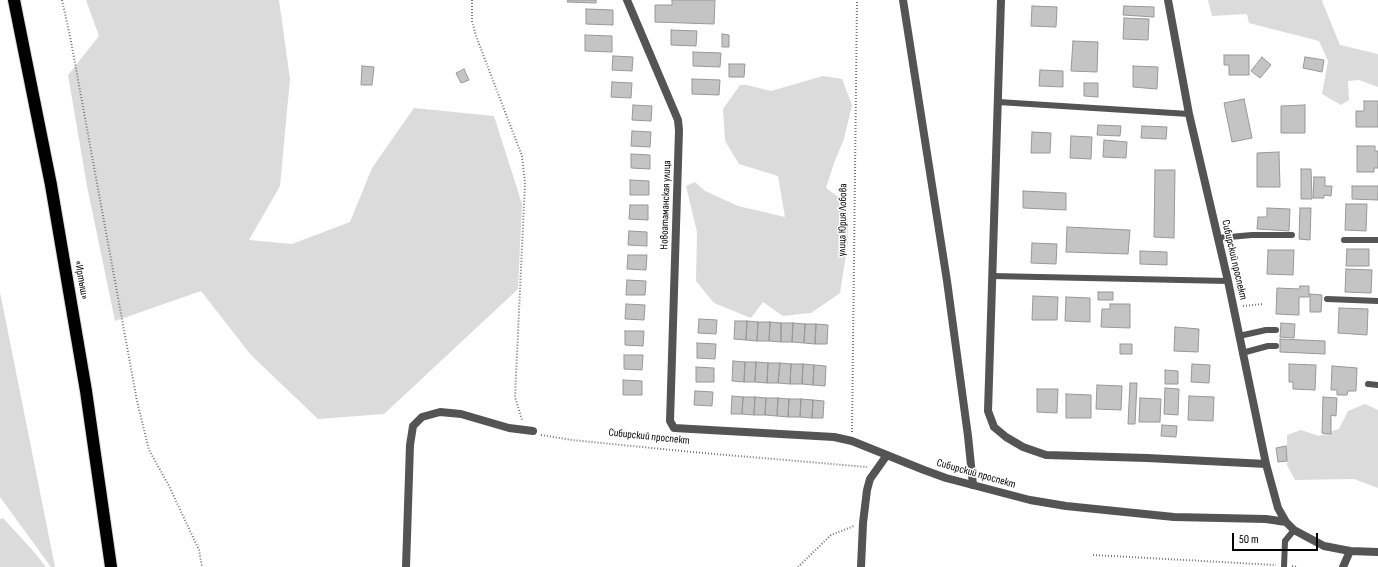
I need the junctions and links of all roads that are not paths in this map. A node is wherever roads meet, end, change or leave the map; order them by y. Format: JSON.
{"nodes":[{"id":1,"x":14,"y":0,"type":"edge"},
{"id":2,"x":627,"y":0,"type":"edge"},
{"id":3,"x":903,"y":0,"type":"edge"},
{"id":4,"x":1001,"y":0,"type":"edge"},
{"id":5,"x":1168,"y":0,"type":"edge"},
{"id":6,"x":998,"y":102,"type":"junction"},
{"id":7,"x":1189,"y":114,"type":"junction"},
{"id":8,"x":1292,"y":236,"type":"dead end"},
{"id":9,"x":1218,"y":238,"type":"junction"},
{"id":10,"x":1344,"y":240,"type":"dead end"},
{"id":11,"x":1378,"y":240,"type":"edge"},
{"id":12,"x":992,"y":276,"type":"junction"},
{"id":13,"x":1228,"y":281,"type":"junction"},
{"id":14,"x":1327,"y":300,"type":"dead end"},
{"id":15,"x":1378,"y":301,"type":"edge"},
{"id":16,"x":1276,"y":330,"type":"dead end"},
{"id":17,"x":1239,"y":336,"type":"junction"},
{"id":18,"x":1276,"y":346,"type":"dead end"},
{"id":19,"x":1242,"y":353,"type":"junction"},
{"id":20,"x":1368,"y":384,"type":"dead end"},
{"id":21,"x":1378,"y":385,"type":"edge"},
{"id":22,"x":670,"y":421,"type":"joint"},
{"id":23,"x":533,"y":431,"type":"road end"},
{"id":24,"x":887,"y":455,"type":"junction"},
{"id":25,"x":1266,"y":464,"type":"junction"},
{"id":26,"x":973,"y":485,"type":"junction"},
{"id":27,"x":1286,"y":522,"type":"junction"},
{"id":28,"x":1294,"y":530,"type":"junction"},
{"id":29,"x":1350,"y":551,"type":"junction"},
{"id":30,"x":1378,"y":552,"type":"edge"},
{"id":31,"x":1284,"y":566,"type":"edge"},
{"id":32,"x":111,"y":567,"type":"edge"},
{"id":33,"x":406,"y":567,"type":"edge"},
{"id":34,"x":861,"y":567,"type":"edge"},
{"id":35,"x":1344,"y":567,"type":"edge"}],
"edges":[{"from":1,"to":32,"type":"highway","name":"«Иртыш»"},
{"from":2,"to":22,"type":"street","name":"Новоатаманская улица"},
{"from":3,"to":26,"type":"street"},
{"from":4,"to":6,"type":"street"},
{"from":5,"to":7,"type":"street","name":"Сибирский проспект"},
{"from":6,"to":7,"type":"lane"},
{"from":6,"to":12,"type":"street"},
{"from":7,"to":9,"type":"street","name":"Сибирский проспект"},
{"from":8,"to":9,"type":"lane"},
{"from":9,"to":13,"type":"street","name":"Сибирский проспект"},
{"from":10,"to":11,"type":"lane"},
{"from":12,"to":13,"type":"lane"},
{"from":12,"to":25,"type":"street"},
{"from":13,"to":17,"type":"street","name":"Сибирский проспект"},
{"from":14,"to":15,"type":"lane"},
{"from":16,"to":17,"type":"lane"},
{"from":17,"to":19,"type":"street","name":"Сибирский проспект"},
{"from":18,"to":19,"type":"lane"},
{"from":19,"to":25,"type":"street","name":"Сибирский проспект"},
{"from":20,"to":21,"type":"lane"},
{"from":22,"to":24,"type":"street","name":"Сибирский проспект"},
{"from":23,"to":33,"type":"street"},
{"from":24,"to":26,"type":"street","name":"Сибирский проспект"},
{"from":24,"to":34,"type":"street"},
{"from":25,"to":27,"type":"street","name":"Сибирский проспект"},
{"from":26,"to":27,"type":"street","name":"Сибирский проспект"},
{"from":27,"to":28,"type":"street","name":"Сибирский проспект"},
{"from":28,"to":29,"type":"street","name":"Сибирский проспект"},
{"from":28,"to":31,"type":"lane"},
{"from":29,"to":30,"type":"street","name":"Сибирский проспект"},
{"from":29,"to":35,"type":"street"}]}
